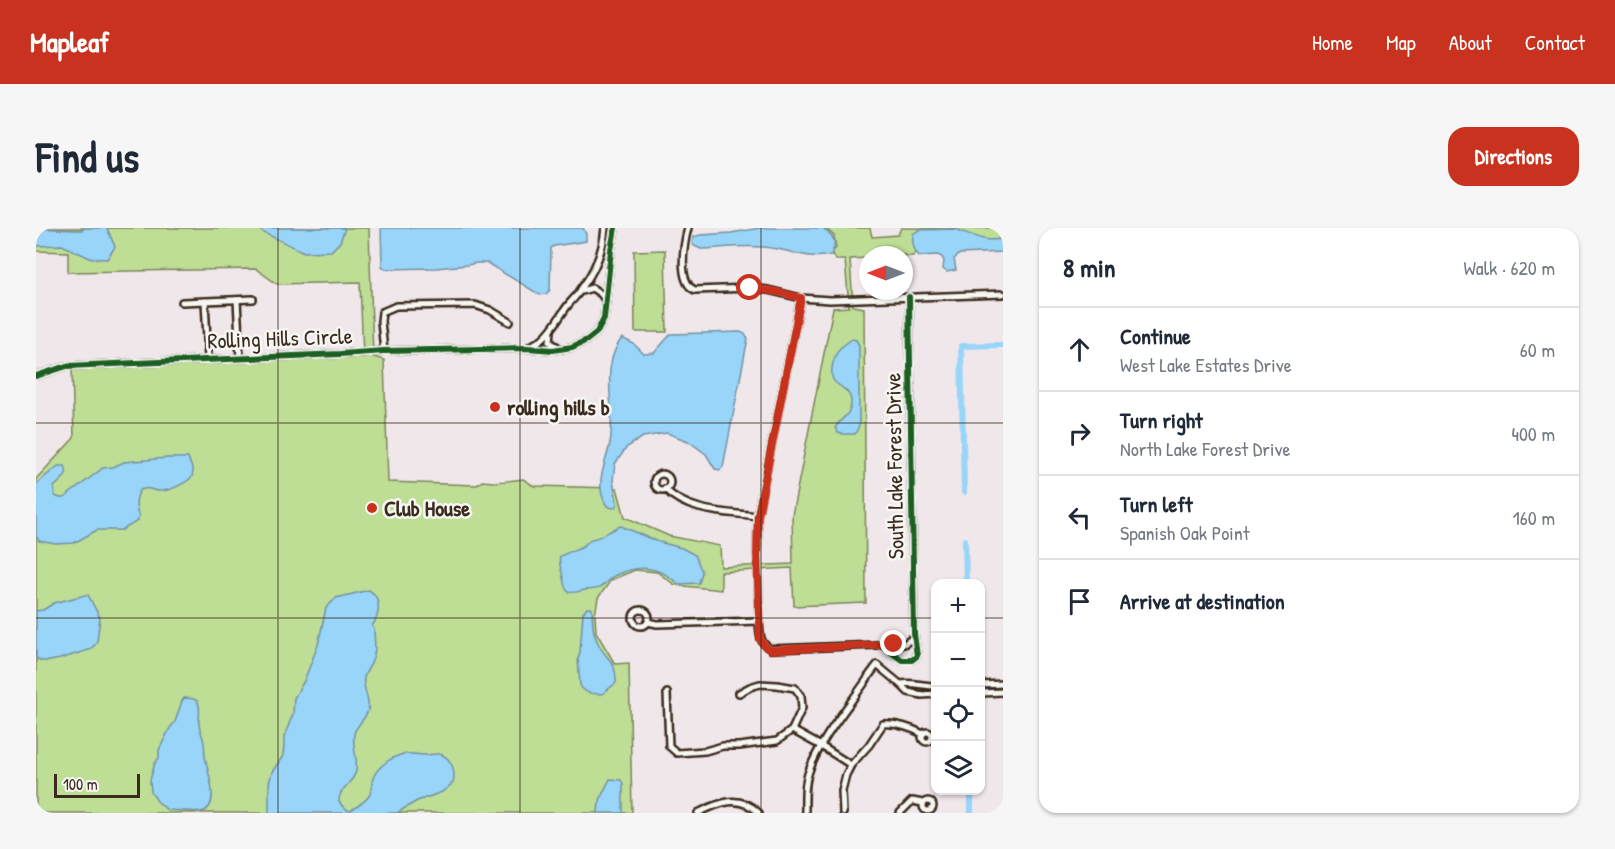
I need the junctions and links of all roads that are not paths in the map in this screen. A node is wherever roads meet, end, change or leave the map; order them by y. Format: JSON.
{"nodes":[{"id":1,"x":604,"y":228,"type":"edge"},
{"id":2,"x":615,"y":228,"type":"edge"},
{"id":3,"x":688,"y":228,"type":"edge"},
{"id":4,"x":580,"y":292,"type":"junction"},
{"id":5,"x":1003,"y":294,"type":"edge"},
{"id":6,"x":913,"y":297,"type":"edge"},
{"id":7,"x":801,"y":298,"type":"junction"},
{"id":8,"x":253,"y":299,"type":"dead end"},
{"id":9,"x":859,"y":299,"type":"edge"},
{"id":10,"x":237,"y":300,"type":"junction"},
{"id":11,"x":909,"y":300,"type":"edge"},
{"id":12,"x":205,"y":301,"type":"junction"},
{"id":13,"x":182,"y":302,"type":"dead end"},
{"id":14,"x":606,"y":302,"type":"junction"},
{"id":15,"x":510,"y":322,"type":"dead end"},
{"id":16,"x":552,"y":329,"type":"junction"},
{"id":17,"x":527,"y":348,"type":"junction"},
{"id":18,"x":561,"y":349,"type":"junction"},
{"id":19,"x":384,"y":351,"type":"junction"},
{"id":20,"x":240,"y":358,"type":"junction"},
{"id":21,"x":208,"y":359,"type":"junction"},
{"id":22,"x":36,"y":376,"type":"edge"},
{"id":23,"x":665,"y":489,"type":"dead end"},
{"id":24,"x":758,"y":516,"type":"junction"},
{"id":25,"x":759,"y":621,"type":"junction"},
{"id":26,"x":648,"y":622,"type":"dead end"},
{"id":27,"x":914,"y":634,"type":"junction"},
{"id":28,"x":904,"y":644,"type":"junction"},
{"id":29,"x":881,"y":645,"type":"junction"},
{"id":30,"x":900,"y":658,"type":"junction"},
{"id":31,"x":900,"y":684,"type":"junction"},
{"id":32,"x":985,"y":684,"type":"edge"},
{"id":33,"x":1003,"y":684,"type":"edge"},
{"id":34,"x":931,"y":686,"type":"edge"},
{"id":35,"x":1003,"y":692,"type":"edge"},
{"id":36,"x":667,"y":693,"type":"dead end"},
{"id":37,"x":739,"y":693,"type":"dead end"},
{"id":38,"x":985,"y":693,"type":"edge"},
{"id":39,"x":931,"y":694,"type":"edge"},
{"id":40,"x":792,"y":730,"type":"junction"},
{"id":41,"x":923,"y":734,"type":"dead end"},
{"id":42,"x":821,"y":746,"type":"junction"},
{"id":43,"x":851,"y":765,"type":"junction"},
{"id":44,"x":923,"y":803,"type":"dead end"},
{"id":45,"x":698,"y":813,"type":"edge"},
{"id":46,"x":759,"y":813,"type":"edge"},
{"id":47,"x":805,"y":813,"type":"edge"},
{"id":48,"x":843,"y":813,"type":"edge"},
{"id":49,"x":900,"y":813,"type":"edge"}],
"edges":[{"from":1,"to":4,"type":"street"},
{"from":2,"to":14,"type":"street"},
{"from":3,"to":7,"type":"street"},
{"from":4,"to":14,"type":"street"},
{"from":4,"to":16,"type":"street"},
{"from":5,"to":6,"type":"street"},
{"from":7,"to":9,"type":"street"},
{"from":7,"to":24,"type":"street"},
{"from":8,"to":10,"type":"street"},
{"from":10,"to":12,"type":"street"},
{"from":10,"to":20,"type":"street"},
{"from":11,"to":27,"type":"street","name":"South Lake Forest Drive"},
{"from":12,"to":13,"type":"street"},
{"from":12,"to":21,"type":"street"},
{"from":14,"to":18,"type":"street"},
{"from":15,"to":19,"type":"street"},
{"from":16,"to":17,"type":"street"},
{"from":16,"to":18,"type":"street"},
{"from":17,"to":18,"type":"street","name":"Rolling Hills Circle"},
{"from":17,"to":19,"type":"street","name":"Rolling Hills Circle"},
{"from":19,"to":20,"type":"street","name":"Rolling Hills Circle"},
{"from":20,"to":21,"type":"street","name":"Rolling Hills Circle"},
{"from":21,"to":22,"type":"street","name":"Rolling Hills Circle"},
{"from":23,"to":24,"type":"street"},
{"from":24,"to":25,"type":"street"},
{"from":25,"to":26,"type":"street"},
{"from":25,"to":29,"type":"street"},
{"from":27,"to":28,"type":"street"},
{"from":27,"to":30,"type":"street","name":"South Lake Forest Drive"},
{"from":28,"to":29,"type":"street"},
{"from":28,"to":30,"type":"street"},
{"from":29,"to":30,"type":"street"},
{"from":31,"to":34,"type":"street"},
{"from":31,"to":39,"type":"street"},
{"from":31,"to":42,"type":"street"},
{"from":32,"to":33,"type":"street"},
{"from":35,"to":38,"type":"street"},
{"from":36,"to":40,"type":"street"},
{"from":37,"to":40,"type":"street"},
{"from":40,"to":42,"type":"street"},
{"from":41,"to":43,"type":"street"},
{"from":42,"to":43,"type":"street"},
{"from":42,"to":47,"type":"street"},
{"from":43,"to":48,"type":"street"},
{"from":44,"to":49,"type":"street"},
{"from":45,"to":46,"type":"street"}]}
